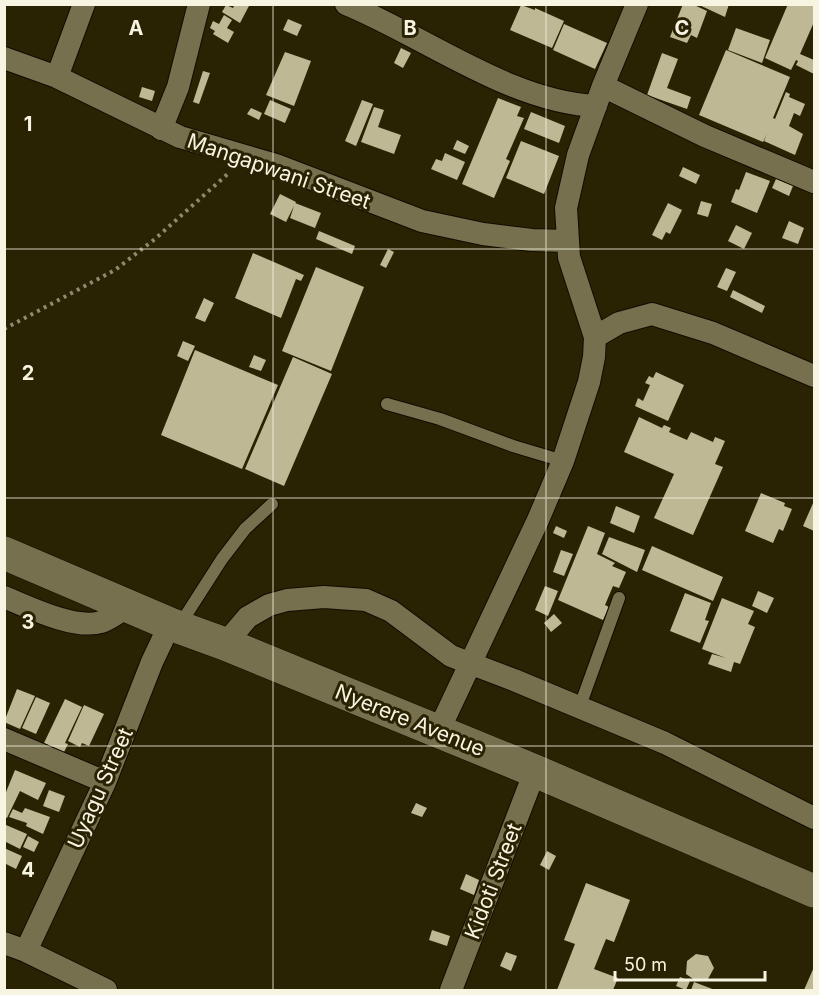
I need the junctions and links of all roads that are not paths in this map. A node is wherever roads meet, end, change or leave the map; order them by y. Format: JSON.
{"nodes":[{"id":1,"x":84,"y":4,"type":"edge"},
{"id":2,"x":199,"y":4,"type":"edge"},
{"id":3,"x":346,"y":4,"type":"edge"},
{"id":4,"x":637,"y":4,"type":"edge"},
{"id":5,"x":4,"y":58,"type":"edge"},
{"id":6,"x":57,"y":77,"type":"junction"},
{"id":7,"x":599,"y":96,"type":"junction"},
{"id":8,"x":161,"y":129,"type":"junction"},
{"id":9,"x":814,"y":182,"type":"edge"},
{"id":10,"x":567,"y":241,"type":"junction"},
{"id":11,"x":595,"y":337,"type":"junction"},
{"id":12,"x":814,"y":376,"type":"edge"},
{"id":13,"x":387,"y":404,"type":"dead end"},
{"id":14,"x":563,"y":461,"type":"junction"},
{"id":15,"x":272,"y":504,"type":"dead end"},
{"id":16,"x":4,"y":553,"type":"edge"},
{"id":17,"x":4,"y":597,"type":"edge"},
{"id":18,"x":619,"y":597,"type":"dead end"},
{"id":19,"x":130,"y":605,"type":"junction"},
{"id":20,"x":175,"y":625,"type":"junction"},
{"id":21,"x":225,"y":644,"type":"junction"},
{"id":22,"x":471,"y":664,"type":"junction"},
{"id":23,"x":580,"y":706,"type":"junction"},
{"id":24,"x":438,"y":732,"type":"junction"},
{"id":25,"x":4,"y":740,"type":"edge"},
{"id":26,"x":535,"y":771,"type":"junction"},
{"id":27,"x":105,"y":782,"type":"junction"},
{"id":28,"x":814,"y":818,"type":"edge"},
{"id":29,"x":814,"y":891,"type":"edge"},
{"id":30,"x":4,"y":943,"type":"edge"},
{"id":31,"x":26,"y":951,"type":"junction"},
{"id":32,"x":106,"y":990,"type":"edge"},
{"id":33,"x":451,"y":990,"type":"edge"}],
"edges":[{"from":1,"to":6,"type":"street"},
{"from":2,"to":8,"type":"street"},
{"from":3,"to":7,"type":"street"},
{"from":4,"to":7,"type":"street"},
{"from":5,"to":6,"type":"street","name":"Mangapwani Street"},
{"from":6,"to":8,"type":"street","name":"Mangapwani Street"},
{"from":7,"to":9,"type":"street"},
{"from":7,"to":10,"type":"street"},
{"from":8,"to":10,"type":"street","name":"Mangapwani Street"},
{"from":10,"to":11,"type":"street"},
{"from":11,"to":12,"type":"street"},
{"from":11,"to":14,"type":"street"},
{"from":13,"to":14,"type":"lane"},
{"from":14,"to":22,"type":"street"},
{"from":15,"to":20,"type":"lane"},
{"from":16,"to":19,"type":"street","name":"Nyerere Avenue"},
{"from":17,"to":19,"type":"street"},
{"from":18,"to":23,"type":"lane"},
{"from":19,"to":20,"type":"street","name":"Nyerere Avenue"},
{"from":20,"to":21,"type":"street","name":"Nyerere Avenue"},
{"from":20,"to":27,"type":"street","name":"Uyagu Street"},
{"from":21,"to":22,"type":"street"},
{"from":21,"to":24,"type":"street","name":"Nyerere Avenue"},
{"from":22,"to":23,"type":"street"},
{"from":22,"to":24,"type":"street"},
{"from":23,"to":28,"type":"street"},
{"from":24,"to":26,"type":"street","name":"Nyerere Avenue"},
{"from":25,"to":27,"type":"street"},
{"from":26,"to":29,"type":"street","name":"Nyerere Avenue"},
{"from":26,"to":33,"type":"street","name":"Kidoti Street"},
{"from":27,"to":31,"type":"street","name":"Uyagu Street"},
{"from":30,"to":31,"type":"street"},
{"from":31,"to":32,"type":"street"}]}
